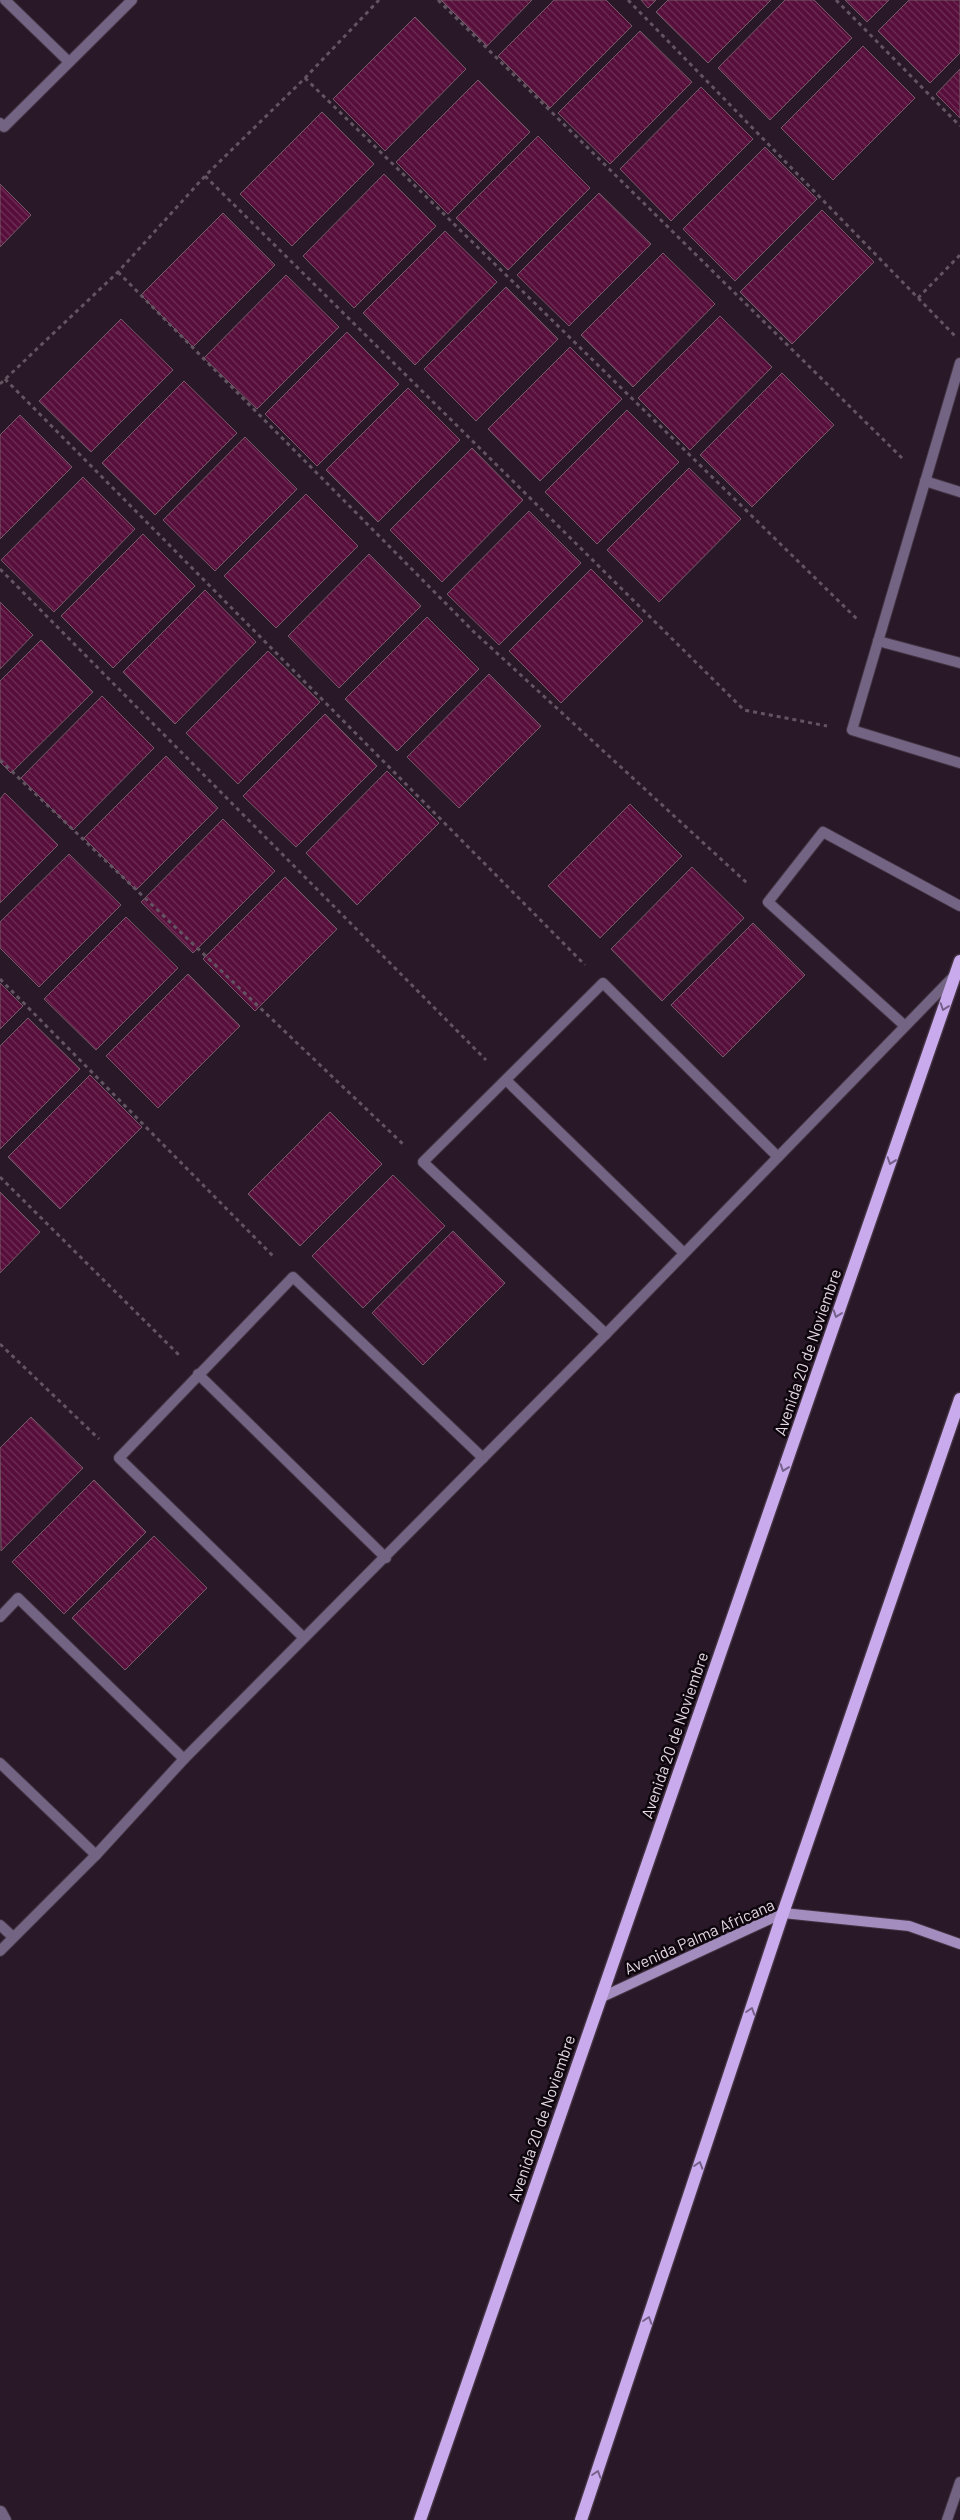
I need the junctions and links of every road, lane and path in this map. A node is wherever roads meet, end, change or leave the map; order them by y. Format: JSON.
{"nodes":[{"id":1,"x":6,"y":0,"type":"edge"},
{"id":2,"x":132,"y":0,"type":"edge"},
{"id":3,"x":378,"y":0,"type":"edge"},
{"id":4,"x":438,"y":0,"type":"edge"},
{"id":5,"x":628,"y":0,"type":"edge"},
{"id":6,"x":836,"y":0,"type":"edge"},
{"id":7,"x":70,"y":62,"type":"junction"},
{"id":8,"x":305,"y":78,"type":"junction"},
{"id":9,"x":0,"y":123,"type":"edge"},
{"id":10,"x":960,"y":126,"type":"edge"},
{"id":11,"x":205,"y":176,"type":"junction"},
{"id":12,"x":960,"y":254,"type":"edge"},
{"id":13,"x":118,"y":272,"type":"junction"},
{"id":14,"x":918,"y":298,"type":"junction"},
{"id":15,"x":960,"y":341,"type":"edge"},
{"id":16,"x":960,"y":363,"type":"edge"},
{"id":17,"x":6,"y":379,"type":"junction"},
{"id":18,"x":0,"y":384,"type":"edge"},
{"id":19,"x":925,"y":482,"type":"junction"},
{"id":20,"x":960,"y":492,"type":"edge"},
{"id":21,"x":0,"y":569,"type":"edge"},
{"id":22,"x":878,"y":641,"type":"junction"},
{"id":23,"x":960,"y":663,"type":"edge"},
{"id":24,"x":852,"y":730,"type":"junction"},
{"id":25,"x":0,"y":760,"type":"edge"},
{"id":26,"x":960,"y":764,"type":"edge"},
{"id":27,"x":768,"y":902,"type":"junction"},
{"id":28,"x":960,"y":906,"type":"edge"},
{"id":29,"x":959,"y":970,"type":"edge"},
{"id":30,"x":0,"y":979,"type":"edge"},
{"id":31,"x":603,"y":983,"type":"junction"},
{"id":32,"x":905,"y":1026,"type":"junction"},
{"id":33,"x":506,"y":1080,"type":"junction"},
{"id":34,"x":778,"y":1157,"type":"junction"},
{"id":35,"x":423,"y":1162,"type":"junction"},
{"id":36,"x":0,"y":1177,"type":"edge"},
{"id":37,"x":684,"y":1253,"type":"junction"},
{"id":38,"x":293,"y":1277,"type":"junction"},
{"id":39,"x":606,"y":1334,"type":"junction"},
{"id":40,"x":0,"y":1344,"type":"edge"},
{"id":41,"x":198,"y":1374,"type":"junction"},
{"id":42,"x":960,"y":1399,"type":"edge"},
{"id":43,"x":119,"y":1458,"type":"junction"},
{"id":44,"x":483,"y":1458,"type":"junction"},
{"id":45,"x":386,"y":1558,"type":"junction"},
{"id":46,"x":0,"y":1617,"type":"edge"},
{"id":47,"x":303,"y":1637,"type":"junction"},
{"id":48,"x":184,"y":1759,"type":"junction"},
{"id":49,"x":0,"y":1764,"type":"edge"},
{"id":50,"x":96,"y":1855,"type":"junction"},
{"id":51,"x":784,"y":1913,"type":"junction"},
{"id":52,"x":0,"y":1925,"type":"edge"},
{"id":53,"x":13,"y":1937,"type":"junction"},
{"id":54,"x":960,"y":1944,"type":"edge"},
{"id":55,"x":0,"y":1952,"type":"edge"},
{"id":56,"x":600,"y":1998,"type":"junction"},
{"id":57,"x":960,"y":2482,"type":"edge"},
{"id":58,"x":1,"y":2510,"type":"edge"},
{"id":59,"x":6,"y":2520,"type":"edge"},
{"id":60,"x":420,"y":2520,"type":"edge"},
{"id":61,"x":581,"y":2520,"type":"edge"},
{"id":62,"x":947,"y":2520,"type":"edge"}],
"edges":[{"from":1,"to":7,"type":"street"},
{"from":2,"to":7,"type":"street"},
{"from":3,"to":8,"type":"path"},
{"from":4,"to":19,"type":"path"},
{"from":5,"to":14,"type":"path"},
{"from":6,"to":10,"type":"path"},
{"from":7,"to":9,"type":"street"},
{"from":8,"to":11,"type":"path"},
{"from":8,"to":22,"type":"path"},
{"from":11,"to":13,"type":"path"},
{"from":11,"to":24,"type":"path"},
{"from":12,"to":14,"type":"path"},
{"from":13,"to":17,"type":"path"},
{"from":13,"to":27,"type":"path"},
{"from":14,"to":15,"type":"path"},
{"from":16,"to":19,"type":"street"},
{"from":17,"to":18,"type":"path"},
{"from":17,"to":31,"type":"path"},
{"from":19,"to":20,"type":"street"},
{"from":19,"to":22,"type":"street"},
{"from":21,"to":33,"type":"path"},
{"from":22,"to":23,"type":"street"},
{"from":22,"to":24,"type":"street"},
{"from":24,"to":26,"type":"street"},
{"from":25,"to":35,"type":"path"},
{"from":27,"to":28,"type":"street"},
{"from":27,"to":32,"type":"street"},
{"from":29,"to":32,"type":"street"},
{"from":29,"to":56,"type":"main road","name":"Avenida 20 de Noviembre","one_way":true},
{"from":30,"to":38,"type":"path"},
{"from":31,"to":33,"type":"street"},
{"from":31,"to":34,"type":"street"},
{"from":32,"to":34,"type":"street"},
{"from":33,"to":35,"type":"street"},
{"from":33,"to":37,"type":"street"},
{"from":34,"to":37,"type":"street"},
{"from":35,"to":39,"type":"street"},
{"from":36,"to":41,"type":"path"},
{"from":37,"to":39,"type":"street"},
{"from":38,"to":41,"type":"street"},
{"from":38,"to":44,"type":"street"},
{"from":39,"to":44,"type":"street"},
{"from":40,"to":43,"type":"path"},
{"from":41,"to":43,"type":"street"},
{"from":41,"to":45,"type":"street"},
{"from":42,"to":51,"type":"main road"},
{"from":43,"to":47,"type":"street"},
{"from":44,"to":45,"type":"street"},
{"from":45,"to":47,"type":"street"},
{"from":46,"to":48,"type":"street"},
{"from":47,"to":48,"type":"street"},
{"from":48,"to":50,"type":"street"},
{"from":49,"to":50,"type":"street"},
{"from":50,"to":53,"type":"street"},
{"from":51,"to":54,"type":"street","name":"Avenida Palma Africana"},
{"from":51,"to":56,"type":"street","name":"Avenida Palma Africana"},
{"from":61,"to":51,"type":"main road","one_way":true},
{"from":52,"to":53,"type":"street"},
{"from":53,"to":55,"type":"street"},
{"from":56,"to":60,"type":"main road","name":"Avenida 20 de Noviembre"},
{"from":57,"to":62,"type":"street"},
{"from":58,"to":59,"type":"street"}]}
